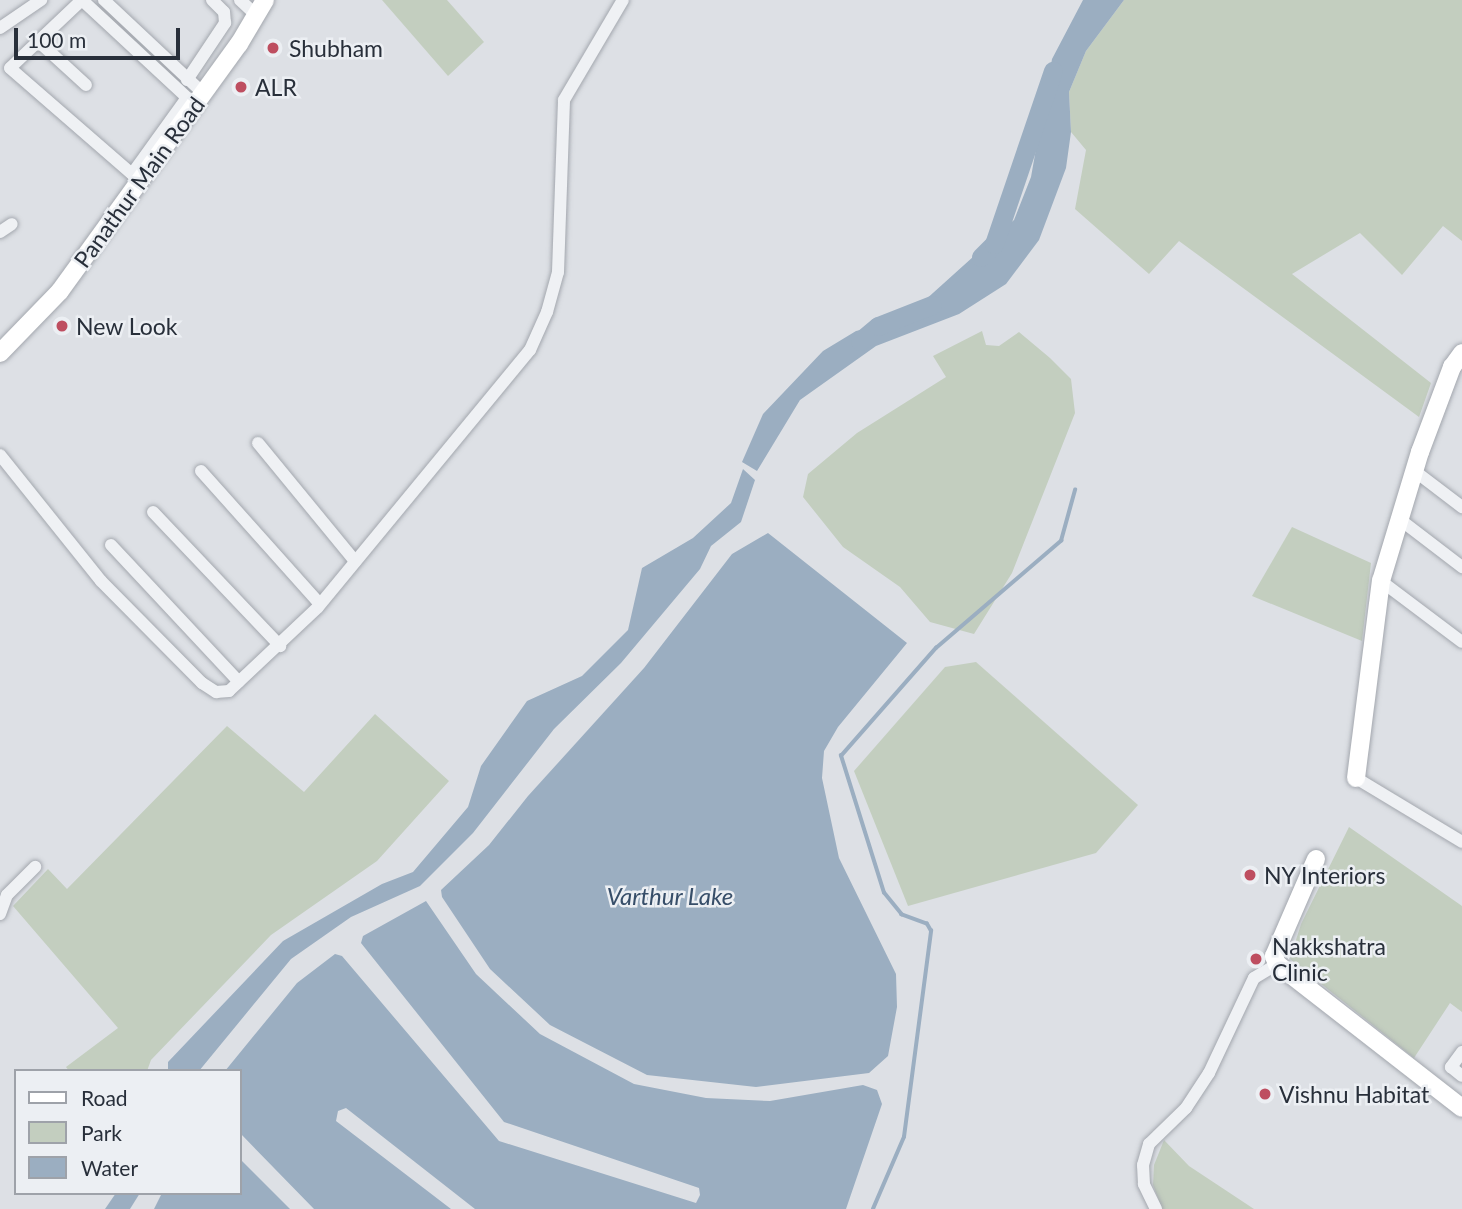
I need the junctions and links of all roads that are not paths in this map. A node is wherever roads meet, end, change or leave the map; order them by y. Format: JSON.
{"nodes":[{"id":1,"x":41,"y":0,"type":"edge"},
{"id":2,"x":104,"y":0,"type":"edge"},
{"id":3,"x":212,"y":0,"type":"edge"},
{"id":4,"x":240,"y":0,"type":"edge"},
{"id":5,"x":623,"y":0,"type":"edge"},
{"id":6,"x":261,"y":7,"type":"edge"},
{"id":7,"x":0,"y":28,"type":"edge"},
{"id":8,"x":38,"y":41,"type":"junction"},
{"id":9,"x":187,"y":80,"type":"junction"},
{"id":10,"x":86,"y":85,"type":"dead end"},
{"id":11,"x":194,"y":99,"type":"junction"},
{"id":12,"x":136,"y":177,"type":"junction"},
{"id":13,"x":12,"y":224,"type":"dead end"},
{"id":14,"x":0,"y":232,"type":"edge"},
{"id":15,"x":0,"y":353,"type":"edge"},
{"id":16,"x":1462,"y":354,"type":"edge"},
{"id":17,"x":258,"y":443,"type":"dead end"},
{"id":18,"x":0,"y":455,"type":"edge"},
{"id":19,"x":201,"y":471,"type":"dead end"},
{"id":20,"x":1416,"y":472,"type":"junction"},
{"id":21,"x":1462,"y":506,"type":"edge"},
{"id":22,"x":153,"y":512,"type":"dead end"},
{"id":23,"x":1398,"y":518,"type":"junction"},
{"id":24,"x":111,"y":545,"type":"dead end"},
{"id":25,"x":355,"y":561,"type":"junction"},
{"id":26,"x":1462,"y":566,"type":"edge"},
{"id":27,"x":1381,"y":581,"type":"junction"},
{"id":28,"x":320,"y":604,"type":"junction"},
{"id":29,"x":1462,"y":642,"type":"edge"},
{"id":30,"x":280,"y":646,"type":"junction"},
{"id":31,"x":239,"y":682,"type":"junction"},
{"id":32,"x":1356,"y":778,"type":"joint"},
{"id":33,"x":1462,"y":842,"type":"edge"},
{"id":34,"x":1316,"y":859,"type":"dead end"},
{"id":35,"x":35,"y":867,"type":"dead end"},
{"id":36,"x":3,"y":891,"type":"edge"},
{"id":37,"x":0,"y":914,"type":"edge"},
{"id":38,"x":1277,"y":964,"type":"junction"},
{"id":39,"x":1462,"y":1052,"type":"edge"},
{"id":40,"x":1462,"y":1076,"type":"edge"},
{"id":41,"x":1462,"y":1108,"type":"edge"},
{"id":42,"x":1156,"y":1209,"type":"edge"}],
"edges":[{"from":1,"to":7,"type":"street"},
{"from":2,"to":9,"type":"street"},
{"from":3,"to":9,"type":"street"},
{"from":4,"to":6,"type":"street"},
{"from":5,"to":25,"type":"street"},
{"from":6,"to":11,"type":"street","name":"Panathur Main Road"},
{"from":8,"to":10,"type":"street"},
{"from":8,"to":11,"type":"street"},
{"from":8,"to":12,"type":"street"},
{"from":9,"to":11,"type":"street"},
{"from":11,"to":12,"type":"street","name":"Panathur Main Road"},
{"from":12,"to":15,"type":"street","name":"Panathur Main Road"},
{"from":13,"to":14,"type":"street"},
{"from":16,"to":20,"type":"street"},
{"from":17,"to":25,"type":"street"},
{"from":18,"to":31,"type":"street"},
{"from":19,"to":28,"type":"street"},
{"from":20,"to":21,"type":"street"},
{"from":20,"to":23,"type":"street"},
{"from":22,"to":30,"type":"street"},
{"from":23,"to":26,"type":"street"},
{"from":23,"to":27,"type":"street"},
{"from":24,"to":31,"type":"street"},
{"from":25,"to":28,"type":"street"},
{"from":27,"to":29,"type":"street"},
{"from":27,"to":32,"type":"street"},
{"from":28,"to":30,"type":"street"},
{"from":30,"to":31,"type":"street"},
{"from":32,"to":33,"type":"street"},
{"from":34,"to":38,"type":"street"},
{"from":35,"to":36,"type":"street"},
{"from":36,"to":37,"type":"street"},
{"from":38,"to":41,"type":"street"},
{"from":38,"to":42,"type":"street"},
{"from":39,"to":40,"type":"street"}]}
